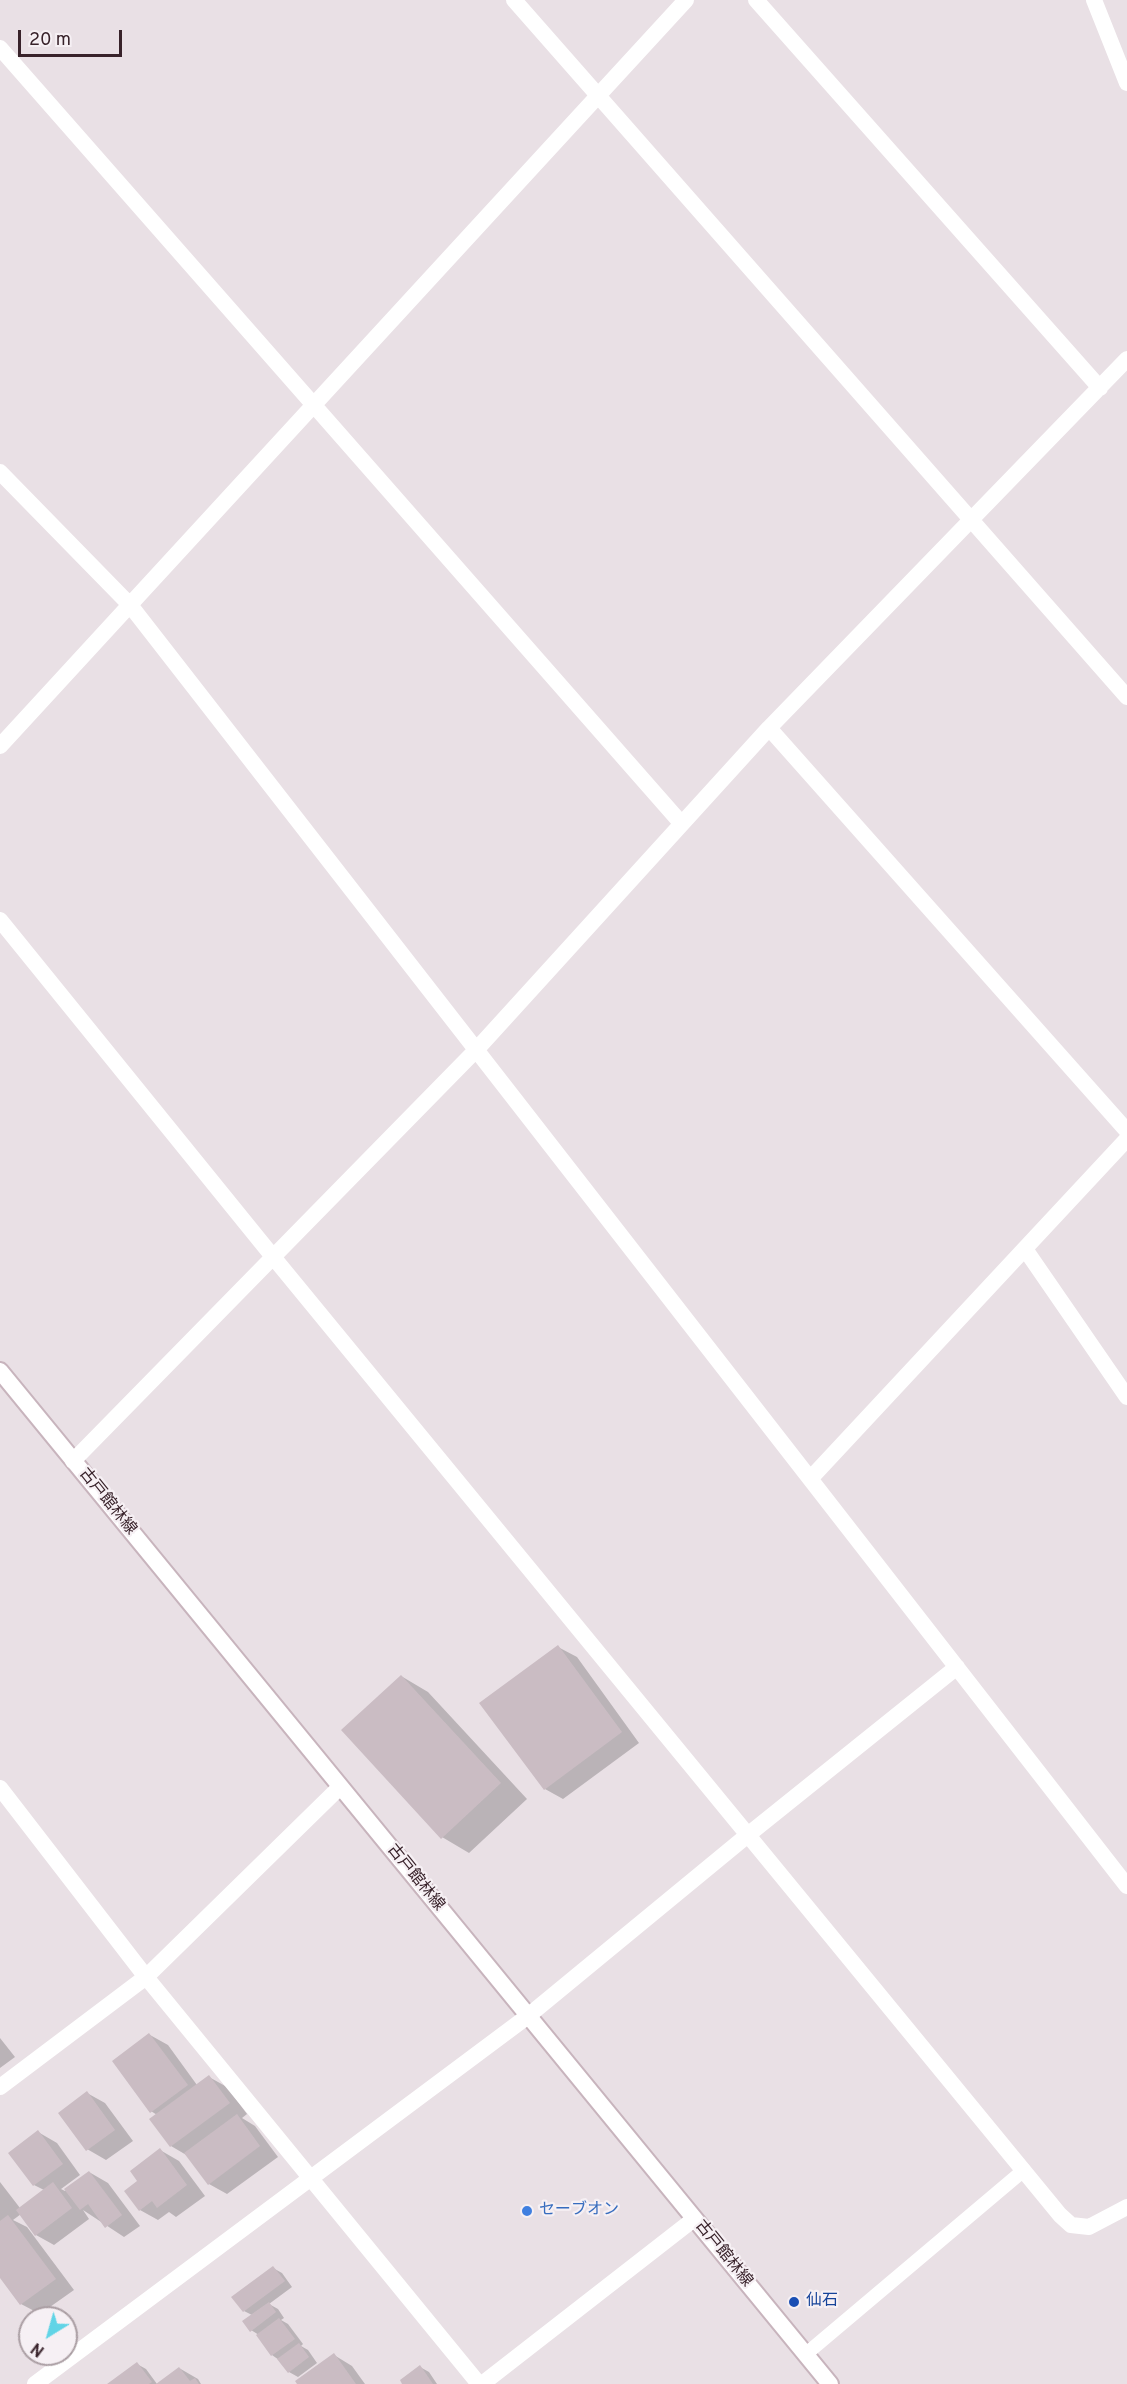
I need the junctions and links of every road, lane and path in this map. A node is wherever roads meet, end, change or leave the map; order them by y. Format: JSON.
{"nodes":[{"id":1,"x":514,"y":0,"type":"edge"},
{"id":2,"x":686,"y":0,"type":"edge"},
{"id":3,"x":756,"y":0,"type":"edge"},
{"id":4,"x":1094,"y":0,"type":"edge"},
{"id":5,"x":0,"y":48,"type":"edge"},
{"id":6,"x":1127,"y":82,"type":"edge"},
{"id":7,"x":598,"y":97,"type":"junction"},
{"id":8,"x":1127,"y":359,"type":"edge"},
{"id":9,"x":1100,"y":388,"type":"junction"},
{"id":10,"x":313,"y":405,"type":"junction"},
{"id":11,"x":0,"y":472,"type":"edge"},
{"id":12,"x":971,"y":520,"type":"junction"},
{"id":13,"x":130,"y":605,"type":"junction"},
{"id":14,"x":1127,"y":697,"type":"edge"},
{"id":15,"x":769,"y":728,"type":"junction"},
{"id":16,"x":0,"y":746,"type":"edge"},
{"id":17,"x":681,"y":823,"type":"junction"},
{"id":18,"x":0,"y":920,"type":"edge"},
{"id":19,"x":477,"y":1049,"type":"junction"},
{"id":20,"x":1127,"y":1131,"type":"edge"},
{"id":21,"x":1127,"y":1139,"type":"edge"},
{"id":22,"x":1025,"y":1249,"type":"junction"},
{"id":23,"x":274,"y":1257,"type":"junction"},
{"id":24,"x":0,"y":1371,"type":"edge"},
{"id":25,"x":1127,"y":1396,"type":"edge"},
{"id":26,"x":73,"y":1461,"type":"junction"},
{"id":27,"x":810,"y":1479,"type":"junction"},
{"id":28,"x":957,"y":1668,"type":"junction"},
{"id":29,"x":340,"y":1786,"type":"junction"},
{"id":30,"x":0,"y":1788,"type":"edge"},
{"id":31,"x":749,"y":1834,"type":"junction"},
{"id":32,"x":1127,"y":1886,"type":"edge"},
{"id":33,"x":146,"y":1977,"type":"junction"},
{"id":34,"x":528,"y":2016,"type":"junction"},
{"id":35,"x":0,"y":2087,"type":"edge"},
{"id":36,"x":1024,"y":2170,"type":"junction"},
{"id":37,"x":311,"y":2178,"type":"junction"},
{"id":38,"x":1127,"y":2207,"type":"edge"},
{"id":39,"x":694,"y":2219,"type":"junction"},
{"id":40,"x":806,"y":2354,"type":"junction"},
{"id":41,"x":35,"y":2384,"type":"edge"},
{"id":42,"x":480,"y":2384,"type":"edge"},
{"id":43,"x":830,"y":2384,"type":"edge"}],
"edges":[{"from":1,"to":7,"type":"street"},
{"from":2,"to":7,"type":"street"},
{"from":3,"to":9,"type":"street"},
{"from":4,"to":6,"type":"street"},
{"from":5,"to":10,"type":"street"},
{"from":7,"to":10,"type":"street"},
{"from":7,"to":12,"type":"street"},
{"from":8,"to":9,"type":"street"},
{"from":9,"to":12,"type":"street"},
{"from":10,"to":13,"type":"street"},
{"from":10,"to":17,"type":"street"},
{"from":11,"to":13,"type":"street"},
{"from":12,"to":14,"type":"street"},
{"from":12,"to":15,"type":"street"},
{"from":13,"to":16,"type":"street"},
{"from":13,"to":19,"type":"street"},
{"from":15,"to":17,"type":"street"},
{"from":15,"to":20,"type":"street"},
{"from":17,"to":19,"type":"street"},
{"from":18,"to":23,"type":"street"},
{"from":19,"to":23,"type":"street"},
{"from":19,"to":27,"type":"street"},
{"from":21,"to":22,"type":"street"},
{"from":22,"to":25,"type":"street"},
{"from":22,"to":27,"type":"street"},
{"from":23,"to":26,"type":"street"},
{"from":23,"to":31,"type":"street"},
{"from":24,"to":26,"type":"street","name":"古戸館林線"},
{"from":26,"to":29,"type":"street","name":"古戸館林線"},
{"from":27,"to":28,"type":"street"},
{"from":28,"to":31,"type":"street"},
{"from":28,"to":32,"type":"street"},
{"from":29,"to":33,"type":"street"},
{"from":29,"to":34,"type":"street","name":"古戸館林線"},
{"from":30,"to":33,"type":"street"},
{"from":31,"to":34,"type":"street"},
{"from":31,"to":36,"type":"street"},
{"from":33,"to":35,"type":"street"},
{"from":33,"to":37,"type":"street"},
{"from":34,"to":37,"type":"street"},
{"from":34,"to":39,"type":"street","name":"古戸館林線"},
{"from":36,"to":38,"type":"street"},
{"from":36,"to":40,"type":"lane"},
{"from":37,"to":41,"type":"street"},
{"from":37,"to":42,"type":"street"},
{"from":39,"to":40,"type":"street","name":"古戸館林線"},
{"from":39,"to":42,"type":"street"},
{"from":40,"to":43,"type":"street","name":"古戸館林線"}]}
